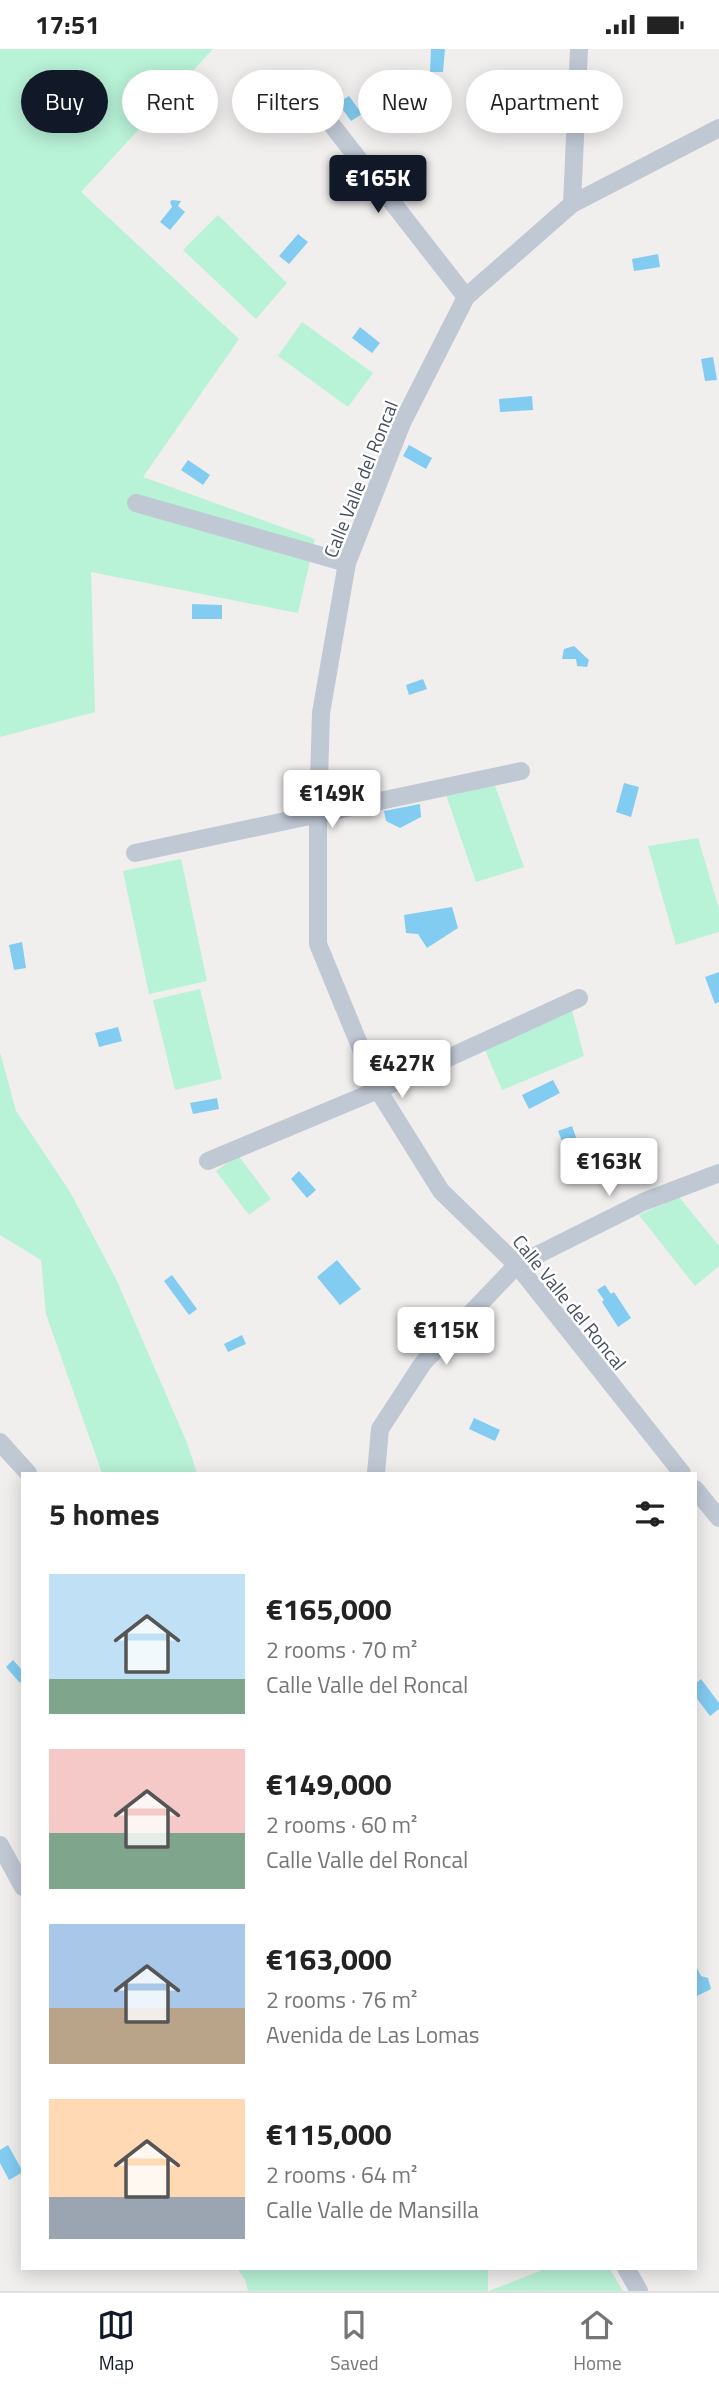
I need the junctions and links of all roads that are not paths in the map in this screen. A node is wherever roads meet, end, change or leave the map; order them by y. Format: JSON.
{"nodes":[{"id":1,"x":579,"y":49,"type":"edge"},
{"id":2,"x":719,"y":128,"type":"edge"},
{"id":3,"x":339,"y":133,"type":"edge"},
{"id":4,"x":572,"y":204,"type":"junction"},
{"id":5,"x":466,"y":296,"type":"junction"},
{"id":6,"x":136,"y":503,"type":"dead end"},
{"id":7,"x":346,"y":563,"type":"junction"},
{"id":8,"x":521,"y":771,"type":"dead end"},
{"id":9,"x":318,"y":814,"type":"junction"},
{"id":10,"x":135,"y":853,"type":"dead end"},
{"id":11,"x":579,"y":998,"type":"dead end"},
{"id":12,"x":378,"y":1090,"type":"junction"},
{"id":13,"x":208,"y":1161,"type":"dead end"},
{"id":14,"x":719,"y":1173,"type":"edge"},
{"id":15,"x":517,"y":1265,"type":"junction"},
{"id":16,"x":0,"y":1441,"type":"edge"},
{"id":17,"x":27,"y":1472,"type":"edge"},
{"id":18,"x":376,"y":1472,"type":"edge"},
{"id":19,"x":681,"y":1472,"type":"edge"},
{"id":20,"x":697,"y":1491,"type":"edge"},
{"id":21,"x":719,"y":1518,"type":"edge"},
{"id":22,"x":0,"y":1845,"type":"edge"},
{"id":23,"x":21,"y":1883,"type":"edge"},
{"id":24,"x":627,"y":2270,"type":"edge"},
{"id":25,"x":639,"y":2291,"type":"edge"}],
"edges":[{"from":1,"to":4,"type":"street"},
{"from":2,"to":4,"type":"street","name":"Calle Valle del Roncal"},
{"from":3,"to":5,"type":"street"},
{"from":4,"to":5,"type":"street","name":"Calle Valle del Roncal"},
{"from":5,"to":7,"type":"street","name":"Calle Valle del Roncal"},
{"from":6,"to":7,"type":"street"},
{"from":7,"to":9,"type":"street","name":"Calle Valle del Roncal"},
{"from":8,"to":9,"type":"street"},
{"from":9,"to":10,"type":"street"},
{"from":9,"to":12,"type":"street","name":"Calle Valle del Roncal"},
{"from":11,"to":12,"type":"street"},
{"from":12,"to":13,"type":"street"},
{"from":12,"to":15,"type":"street","name":"Calle Valle del Roncal"},
{"from":14,"to":15,"type":"street"},
{"from":15,"to":18,"type":"street"},
{"from":15,"to":19,"type":"street","name":"Calle Valle del Roncal"},
{"from":16,"to":17,"type":"street"},
{"from":20,"to":21,"type":"street"},
{"from":22,"to":23,"type":"street"},
{"from":24,"to":25,"type":"street"}]}
